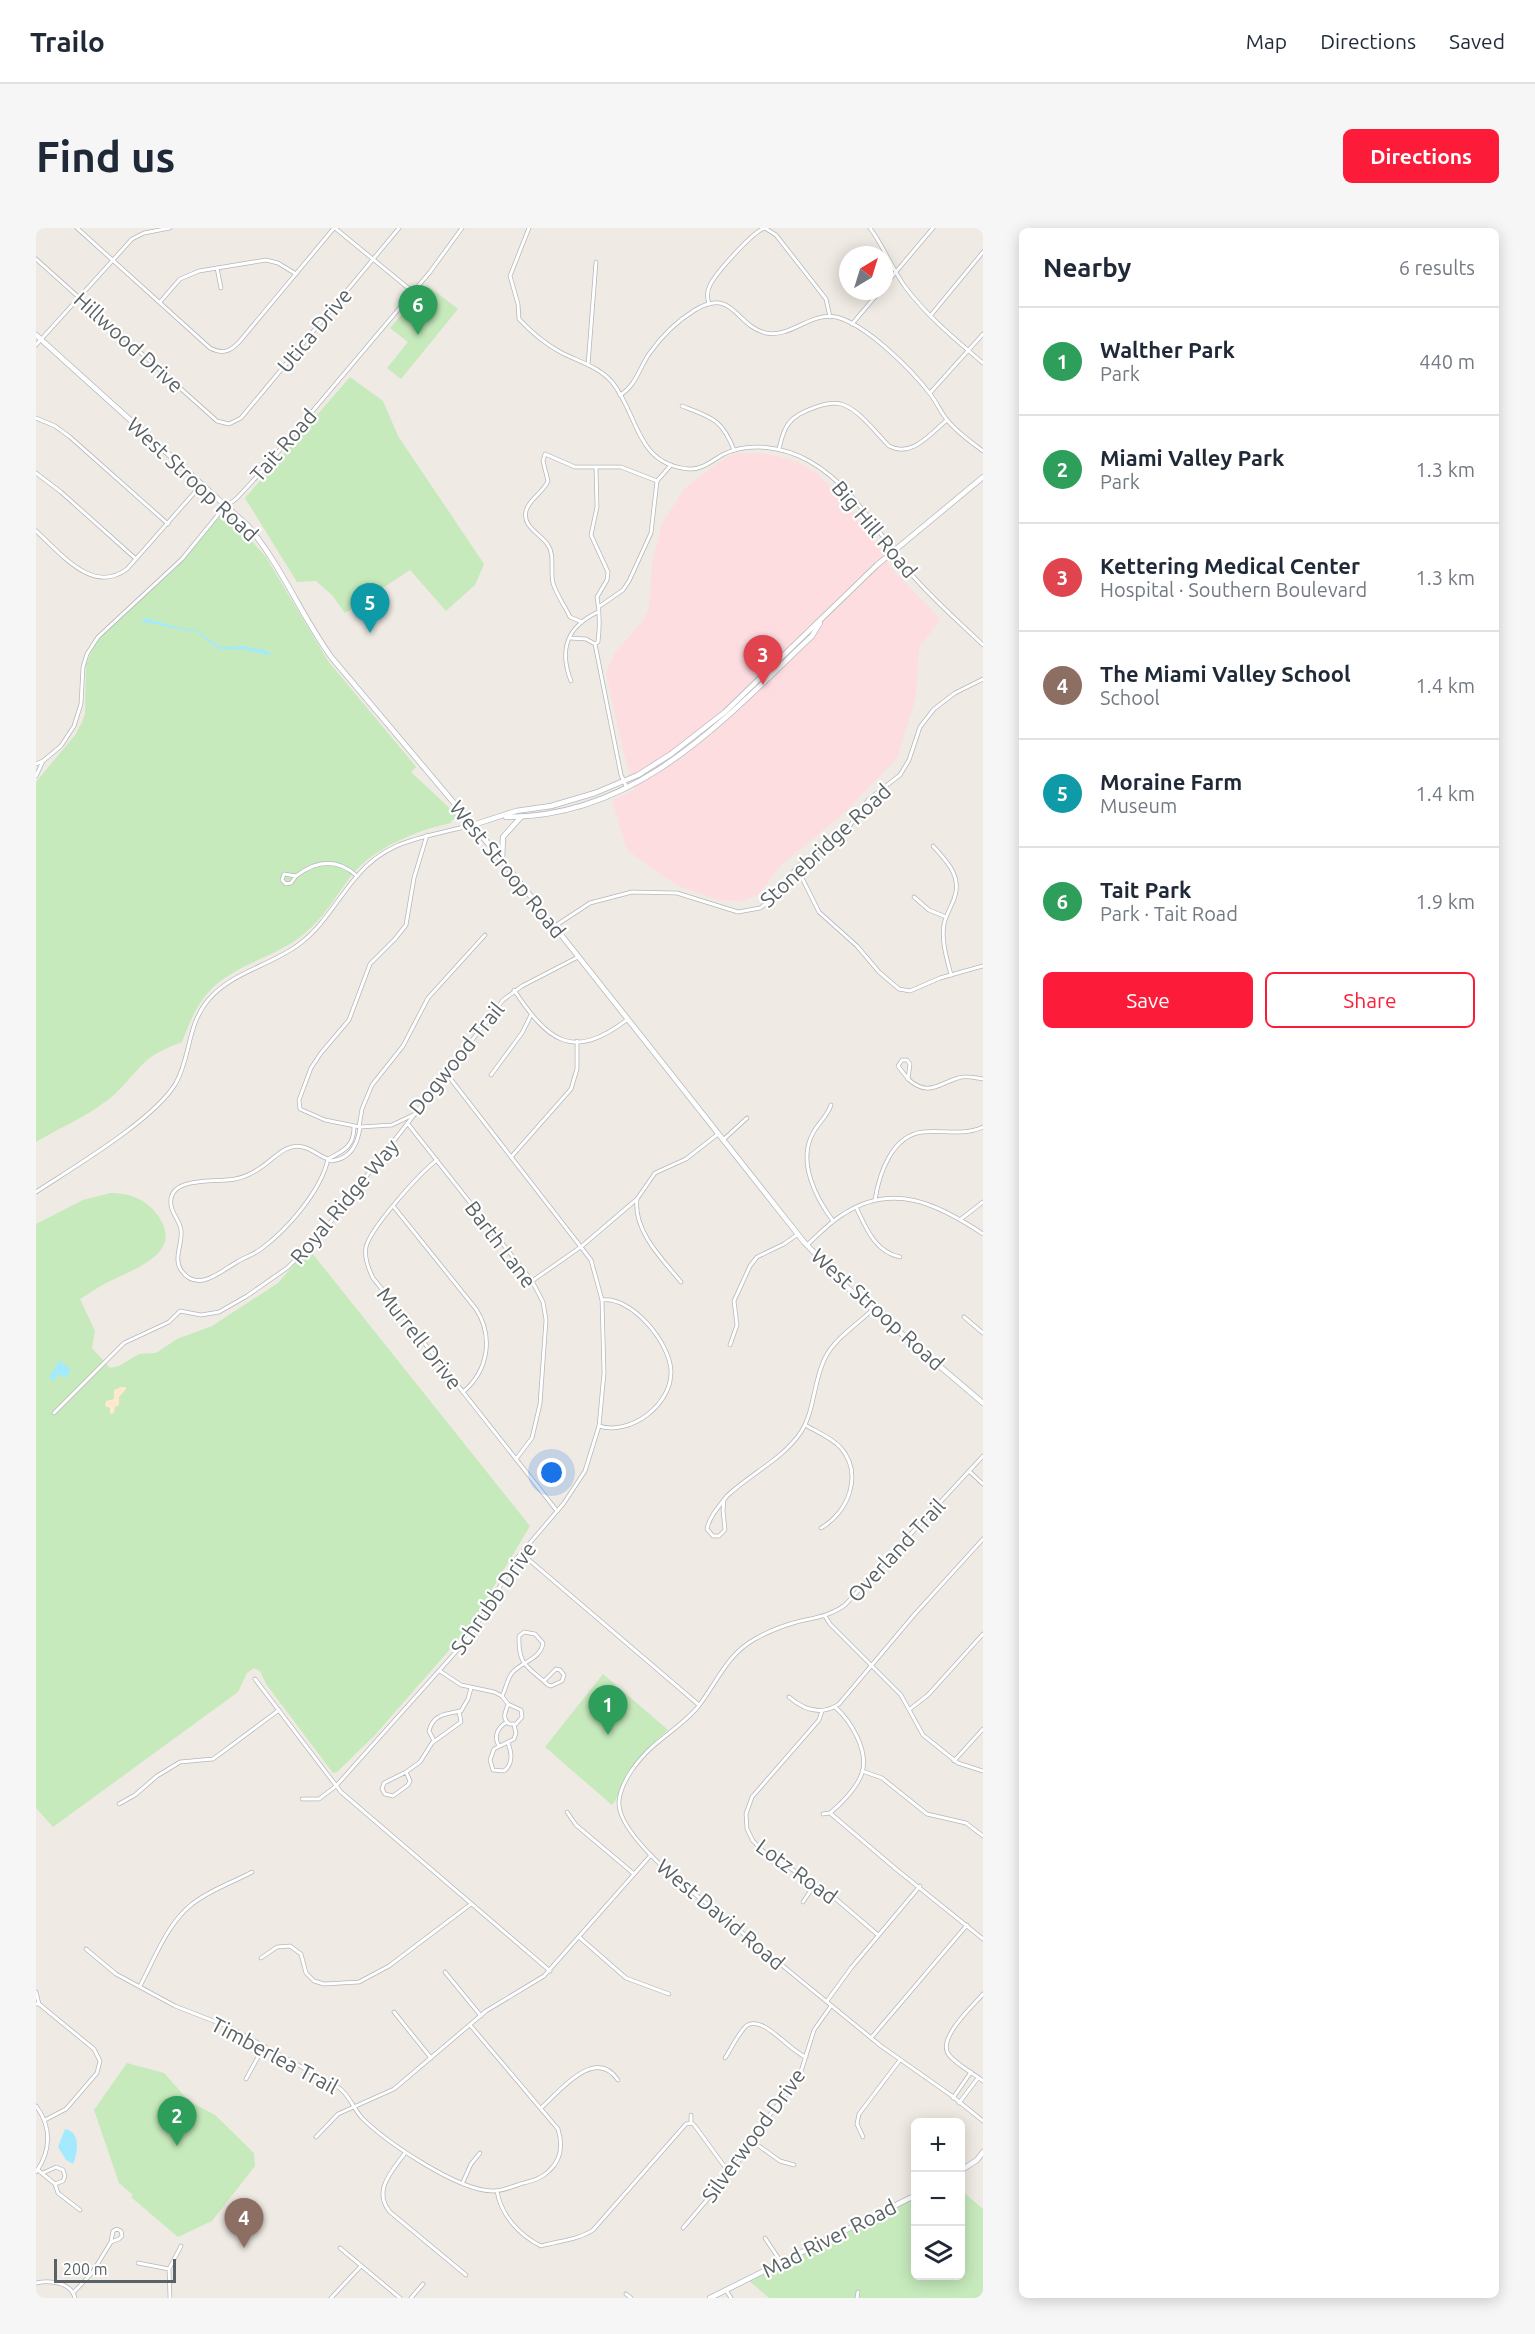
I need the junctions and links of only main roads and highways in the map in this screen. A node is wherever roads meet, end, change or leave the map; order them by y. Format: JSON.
{"nodes":[{"id":1,"x":36,"y":335,"type":"edge"},
{"id":2,"x":983,"y":477,"type":"edge"},
{"id":3,"x":821,"y":620,"type":"junction"},
{"id":4,"x":501,"y":817,"type":"junction"},
{"id":5,"x":521,"y":817,"type":"junction"},
{"id":6,"x":473,"y":825,"type":"junction"},
{"id":7,"x":502,"y":860,"type":"junction"},
{"id":8,"x":983,"y":1403,"type":"edge"},
{"id":9,"x":983,"y":2154,"type":"edge"},
{"id":10,"x":965,"y":2168,"type":"edge"},
{"id":11,"x":911,"y":2197,"type":"edge"},
{"id":12,"x":710,"y":2298,"type":"edge"}],
"edges":[{"from":1,"to":6,"type":"main road","name":"West Stroop Road"},
{"from":2,"to":3,"type":"main road"},
{"from":3,"to":4,"type":"main road"},
{"from":3,"to":5,"type":"main road"},
{"from":4,"to":5,"type":"main road"},
{"from":4,"to":6,"type":"main road"},
{"from":5,"to":7,"type":"main road"},
{"from":6,"to":7,"type":"main road","name":"West Stroop Road"},
{"from":7,"to":8,"type":"main road","name":"West Stroop Road"},
{"from":9,"to":10,"type":"main road"},
{"from":11,"to":12,"type":"main road","name":"Mad River Road"}]}
